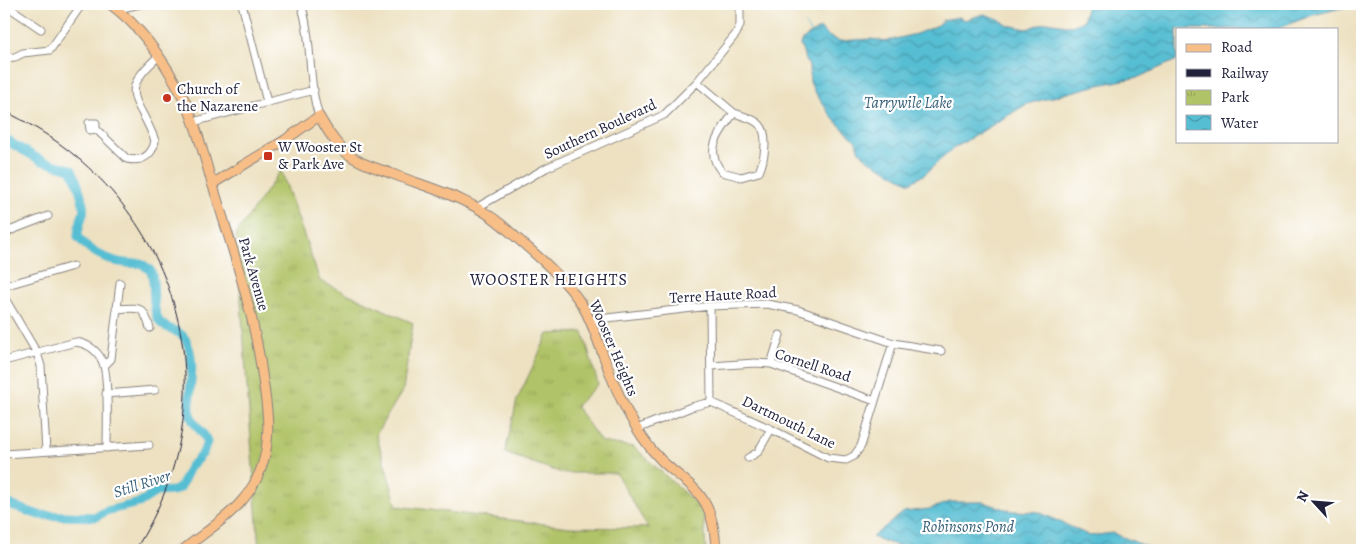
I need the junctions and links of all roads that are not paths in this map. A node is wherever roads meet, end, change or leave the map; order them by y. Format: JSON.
{"nodes":[{"id":1,"x":4,"y":4,"type":"edge"},
{"id":2,"x":82,"y":4,"type":"edge"},
{"id":3,"x":140,"y":4,"type":"edge"},
{"id":4,"x":242,"y":4,"type":"edge"},
{"id":5,"x":301,"y":4,"type":"edge"},
{"id":6,"x":740,"y":4,"type":"edge"},
{"id":7,"x":819,"y":4,"type":"edge"},
{"id":8,"x":827,"y":4,"type":"edge"},
{"id":9,"x":114,"y":7,"type":"edge"},
{"id":10,"x":41,"y":29,"type":"dead end"},
{"id":11,"x":159,"y":56,"type":"junction"},
{"id":12,"x":4,"y":58,"type":"edge"},
{"id":13,"x":697,"y":82,"type":"junction"},
{"id":14,"x":314,"y":90,"type":"junction"},
{"id":15,"x":267,"y":102,"type":"junction"},
{"id":16,"x":734,"y":113,"type":"junction"},
{"id":17,"x":320,"y":116,"type":"junction"},
{"id":18,"x":193,"y":122,"type":"junction"},
{"id":19,"x":96,"y":129,"type":"dead end"},
{"id":20,"x":212,"y":184,"type":"junction"},
{"id":21,"x":478,"y":207,"type":"junction"},
{"id":22,"x":48,"y":216,"type":"dead end"},
{"id":23,"x":4,"y":233,"type":"edge"},
{"id":24,"x":73,"y":266,"type":"dead end"},
{"id":25,"x":120,"y":283,"type":"dead end"},
{"id":26,"x":4,"y":286,"type":"edge"},
{"id":27,"x":4,"y":297,"type":"edge"},
{"id":28,"x":710,"y":306,"type":"junction"},
{"id":29,"x":116,"y":309,"type":"junction"},
{"id":30,"x":590,"y":320,"type":"junction"},
{"id":31,"x":150,"y":328,"type":"dead end"},
{"id":32,"x":780,"y":335,"type":"dead end"},
{"id":33,"x":893,"y":343,"type":"junction"},
{"id":34,"x":941,"y":351,"type":"dead end"},
{"id":35,"x":37,"y":353,"type":"junction"},
{"id":36,"x":4,"y":362,"type":"edge"},
{"id":37,"x":772,"y":364,"type":"junction"},
{"id":38,"x":104,"y":366,"type":"junction"},
{"id":39,"x":711,"y":366,"type":"junction"},
{"id":40,"x":155,"y":390,"type":"dead end"},
{"id":41,"x":106,"y":394,"type":"junction"},
{"id":42,"x":875,"y":401,"type":"junction"},
{"id":43,"x":712,"y":402,"type":"junction"},
{"id":44,"x":637,"y":429,"type":"junction"},
{"id":45,"x":771,"y":429,"type":"junction"},
{"id":46,"x":149,"y":445,"type":"dead end"},
{"id":47,"x":107,"y":448,"type":"junction"},
{"id":48,"x":46,"y":451,"type":"junction"},
{"id":49,"x":4,"y":454,"type":"edge"},
{"id":50,"x":748,"y":458,"type":"dead end"},
{"id":51,"x":183,"y":550,"type":"edge"},
{"id":52,"x":716,"y":550,"type":"edge"}],
"edges":[{"from":1,"to":10,"type":"street"},
{"from":2,"to":12,"type":"street"},
{"from":3,"to":9,"type":"street"},
{"from":4,"to":15,"type":"street"},
{"from":5,"to":14,"type":"street"},
{"from":6,"to":13,"type":"street","name":"Southern Boulevard"},
{"from":7,"to":8,"type":"street"},
{"from":9,"to":11,"type":"main road","name":"Park Avenue"},
{"from":11,"to":18,"type":"main road","name":"Park Avenue"},
{"from":11,"to":19,"type":"street"},
{"from":13,"to":16,"type":"street"},
{"from":13,"to":21,"type":"street","name":"Southern Boulevard"},
{"from":14,"to":15,"type":"street"},
{"from":14,"to":17,"type":"street"},
{"from":15,"to":18,"type":"street"},
{"from":16,"to":16,"type":"street"},
{"from":17,"to":20,"type":"main road"},
{"from":17,"to":21,"type":"main road","name":"Wooster Heights"},
{"from":18,"to":20,"type":"main road","name":"Park Avenue"},
{"from":20,"to":51,"type":"main road","name":"Park Avenue"},
{"from":21,"to":30,"type":"main road","name":"Wooster Heights"},
{"from":22,"to":23,"type":"street"},
{"from":24,"to":26,"type":"street"},
{"from":25,"to":29,"type":"street"},
{"from":27,"to":35,"type":"street"},
{"from":28,"to":30,"type":"street","name":"Terre Haute Road"},
{"from":28,"to":33,"type":"street","name":"Terre Haute Road"},
{"from":28,"to":39,"type":"street"},
{"from":29,"to":31,"type":"street"},
{"from":29,"to":38,"type":"street"},
{"from":30,"to":44,"type":"main road","name":"Wooster Heights"},
{"from":32,"to":37,"type":"street"},
{"from":33,"to":34,"type":"street","name":"Terre Haute Road"},
{"from":33,"to":42,"type":"street","name":"Dartmouth Lane"},
{"from":35,"to":36,"type":"street"},
{"from":35,"to":38,"type":"street"},
{"from":35,"to":48,"type":"street"},
{"from":37,"to":39,"type":"street","name":"Cornell Road"},
{"from":37,"to":42,"type":"street","name":"Cornell Road"},
{"from":38,"to":41,"type":"street"},
{"from":39,"to":43,"type":"street"},
{"from":40,"to":41,"type":"street"},
{"from":41,"to":47,"type":"street"},
{"from":42,"to":45,"type":"street","name":"Dartmouth Lane"},
{"from":43,"to":44,"type":"street"},
{"from":43,"to":45,"type":"street","name":"Dartmouth Lane"},
{"from":44,"to":52,"type":"main road","name":"Wooster Heights"},
{"from":45,"to":50,"type":"street"},
{"from":46,"to":47,"type":"street"},
{"from":47,"to":48,"type":"street"},
{"from":48,"to":49,"type":"street"}]}
